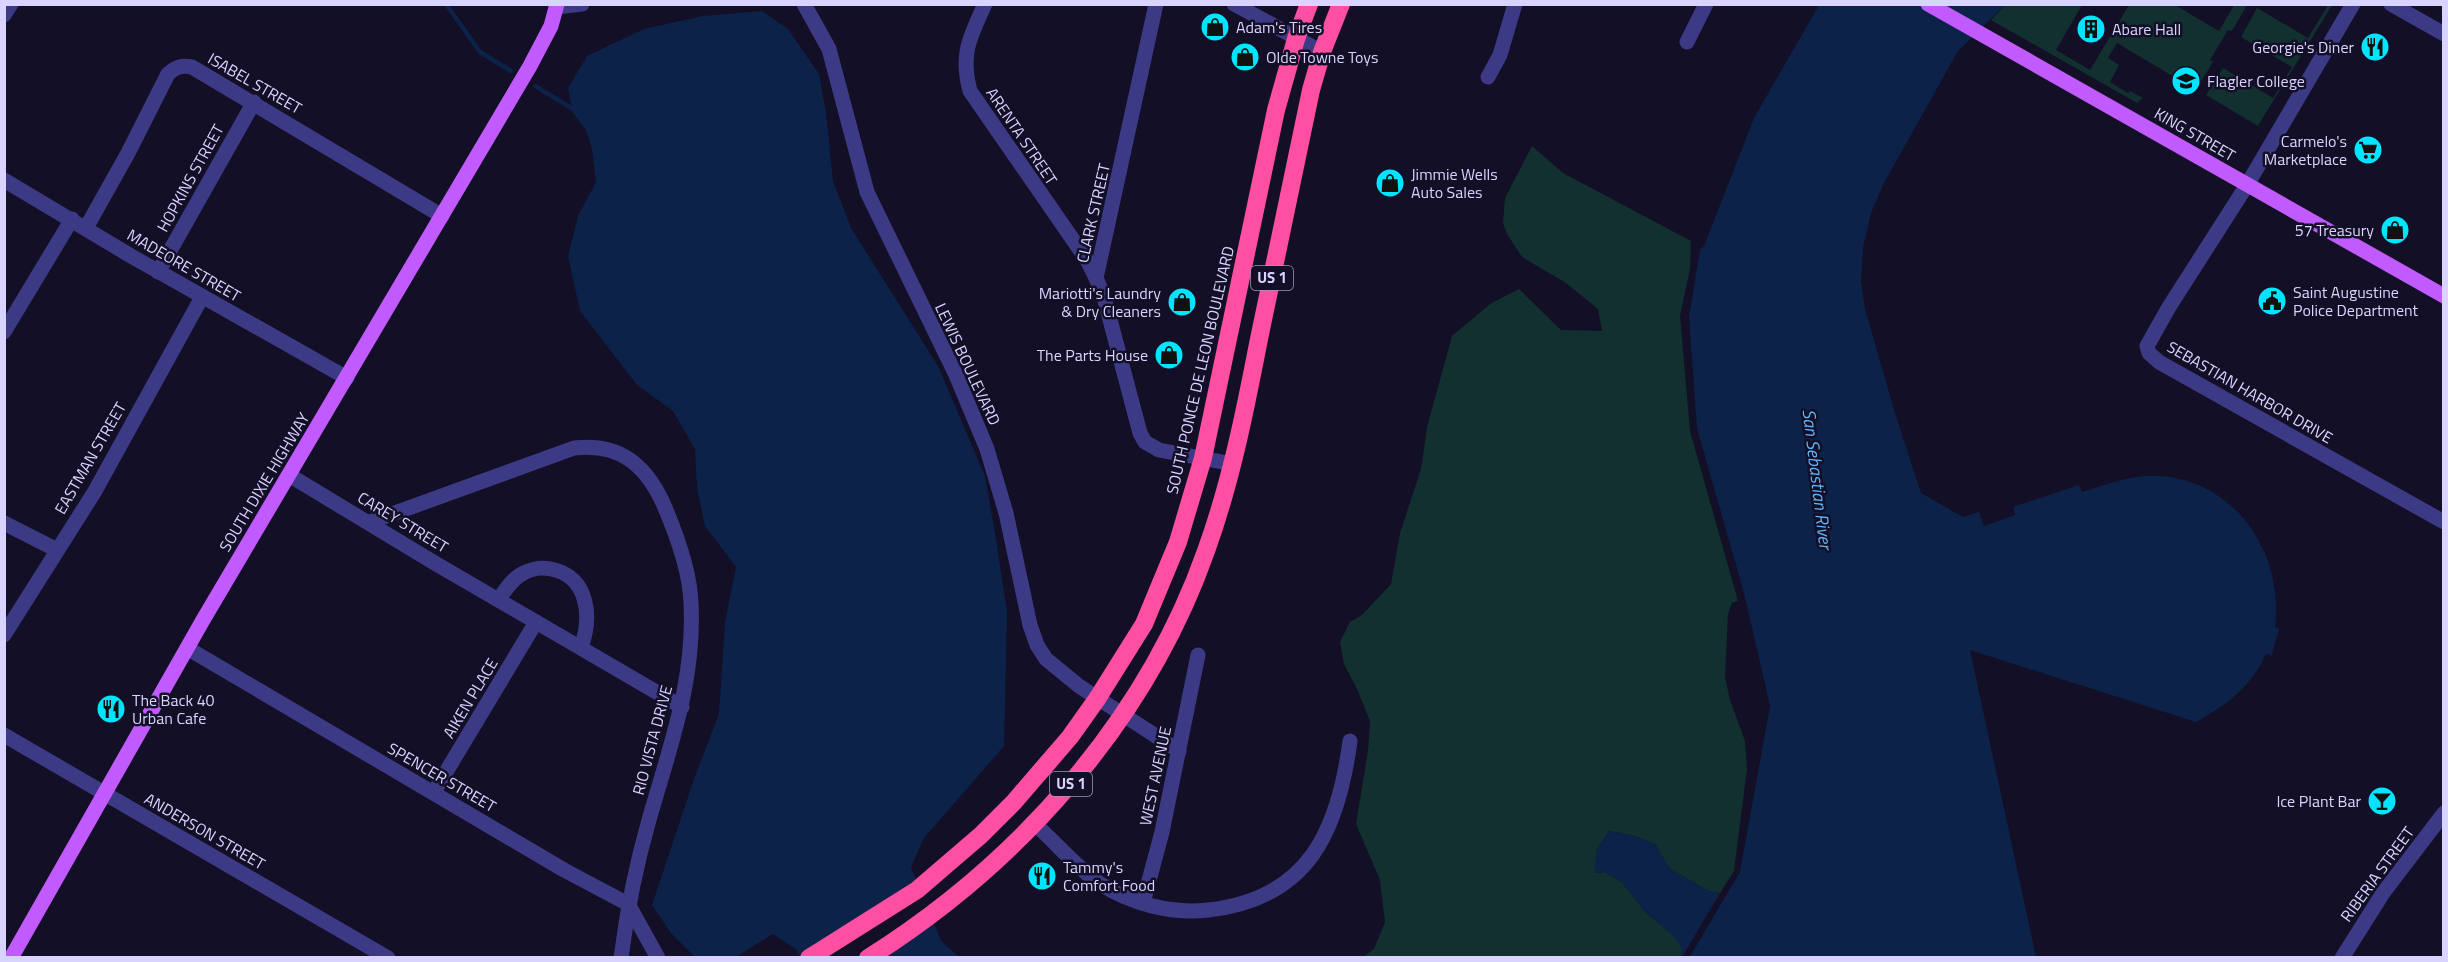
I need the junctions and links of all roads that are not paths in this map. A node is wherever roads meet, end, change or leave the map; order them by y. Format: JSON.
{"nodes":[{"id":1,"x":11,"y":4,"type":"edge"},
{"id":2,"x":582,"y":4,"type":"edge"},
{"id":3,"x":804,"y":4,"type":"edge"},
{"id":4,"x":985,"y":4,"type":"edge"},
{"id":5,"x":1156,"y":4,"type":"edge"},
{"id":6,"x":1234,"y":4,"type":"edge"},
{"id":7,"x":1309,"y":4,"type":"edge"},
{"id":8,"x":1341,"y":4,"type":"edge"},
{"id":9,"x":1515,"y":4,"type":"edge"},
{"id":10,"x":1928,"y":4,"type":"edge"},
{"id":11,"x":2353,"y":4,"type":"edge"},
{"id":12,"x":2391,"y":4,"type":"edge"},
{"id":13,"x":557,"y":6,"type":"edge"},
{"id":14,"x":1701,"y":6,"type":"edge"},
{"id":15,"x":4,"y":15,"type":"edge"},
{"id":16,"x":2444,"y":34,"type":"edge"},
{"id":17,"x":1296,"y":39,"type":"junction"},
{"id":18,"x":1687,"y":42,"type":"dead end"},
{"id":19,"x":1322,"y":52,"type":"junction"},
{"id":20,"x":1488,"y":77,"type":"dead end"},
{"id":21,"x":254,"y":102,"type":"junction"},
{"id":22,"x":4,"y":180,"type":"edge"},
{"id":23,"x":2247,"y":185,"type":"junction"},
{"id":24,"x":442,"y":216,"type":"junction"},
{"id":25,"x":72,"y":219,"type":"junction"},
{"id":26,"x":86,"y":228,"type":"junction"},
{"id":27,"x":159,"y":272,"type":"junction"},
{"id":28,"x":1096,"y":278,"type":"junction"},
{"id":29,"x":2444,"y":296,"type":"edge"},
{"id":30,"x":202,"y":297,"type":"junction"},
{"id":31,"x":4,"y":332,"type":"edge"},
{"id":32,"x":347,"y":378,"type":"junction"},
{"id":33,"x":1203,"y":458,"type":"junction"},
{"id":34,"x":1233,"y":464,"type":"junction"},
{"id":35,"x":289,"y":475,"type":"junction"},
{"id":36,"x":370,"y":522,"type":"junction"},
{"id":37,"x":2444,"y":522,"type":"edge"},
{"id":38,"x":4,"y":523,"type":"edge"},
{"id":39,"x":57,"y":550,"type":"junction"},
{"id":40,"x":499,"y":599,"type":"junction"},
{"id":41,"x":536,"y":622,"type":"junction"},
{"id":42,"x":4,"y":635,"type":"edge"},
{"id":43,"x":580,"y":647,"type":"junction"},
{"id":44,"x":187,"y":648,"type":"junction"},
{"id":45,"x":1198,"y":655,"type":"dead end"},
{"id":46,"x":1097,"y":699,"type":"junction"},
{"id":47,"x":682,"y":706,"type":"junction"},
{"id":48,"x":1122,"y":715,"type":"junction"},
{"id":49,"x":4,"y":735,"type":"edge"},
{"id":50,"x":1350,"y":741,"type":"dead end"},
{"id":51,"x":1179,"y":751,"type":"junction"},
{"id":52,"x":434,"y":792,"type":"junction"},
{"id":53,"x":105,"y":793,"type":"junction"},
{"id":54,"x":2441,"y":821,"type":"edge"},
{"id":55,"x":1035,"y":824,"type":"junction"},
{"id":56,"x":1143,"y":903,"type":"junction"},
{"id":57,"x":628,"y":904,"type":"junction"},
{"id":58,"x":11,"y":957,"type":"edge"},
{"id":59,"x":388,"y":957,"type":"edge"},
{"id":60,"x":621,"y":957,"type":"edge"},
{"id":61,"x":658,"y":957,"type":"edge"},
{"id":62,"x":809,"y":957,"type":"edge"},
{"id":63,"x":868,"y":957,"type":"edge"},
{"id":64,"x":2342,"y":957,"type":"edge"}],
"edges":[{"from":1,"to":15,"type":"street"},
{"from":2,"to":13,"type":"street"},
{"from":3,"to":46,"type":"street","name":"LEWIS BOULEVARD"},
{"from":4,"to":28,"type":"street","name":"ARENTA STREET"},
{"from":5,"to":28,"type":"street","name":"CLARK STREET"},
{"from":6,"to":17,"type":"street"},
{"from":7,"to":17,"type":"highway","name":"SOUTH PONCE DE LEON BOULEVARD","number":"US 1"},
{"from":8,"to":19,"type":"highway","number":"US 1"},
{"from":9,"to":20,"type":"street"},
{"from":10,"to":23,"type":"main road","name":"KING STREET"},
{"from":11,"to":23,"type":"street"},
{"from":12,"to":16,"type":"street"},
{"from":13,"to":24,"type":"main road","name":"SOUTH DIXIE HIGHWAY"},
{"from":14,"to":18,"type":"street"},
{"from":17,"to":19,"type":"street"},
{"from":17,"to":33,"type":"highway","name":"SOUTH PONCE DE LEON BOULEVARD","number":"US 1"},
{"from":19,"to":34,"type":"highway","number":"US 1"},
{"from":21,"to":24,"type":"street","name":"ISABEL STREET"},
{"from":21,"to":26,"type":"street","name":"ISABEL STREET"},
{"from":21,"to":27,"type":"street","name":"HOPKINS STREET"},
{"from":22,"to":25,"type":"street","name":"MADEORE STREET"},
{"from":23,"to":29,"type":"main road","name":"KING STREET"},
{"from":23,"to":37,"type":"street","name":"SEBASTIAN HARBOR DRIVE"},
{"from":24,"to":32,"type":"main road","name":"SOUTH DIXIE HIGHWAY"},
{"from":25,"to":26,"type":"street","name":"MADEORE STREET"},
{"from":25,"to":31,"type":"street"},
{"from":26,"to":27,"type":"street","name":"MADEORE STREET"},
{"from":27,"to":30,"type":"street","name":"MADEORE STREET"},
{"from":28,"to":33,"type":"street","name":"CLARK STREET"},
{"from":30,"to":32,"type":"street","name":"MADEORE STREET"},
{"from":30,"to":39,"type":"street","name":"EASTMAN STREET"},
{"from":32,"to":35,"type":"main road","name":"SOUTH DIXIE HIGHWAY"},
{"from":33,"to":34,"type":"street","name":"CLARK STREET"},
{"from":33,"to":46,"type":"highway","name":"SOUTH PONCE DE LEON BOULEVARD","number":"US 1"},
{"from":34,"to":48,"type":"highway","number":"US 1"},
{"from":35,"to":36,"type":"street","name":"CAREY STREET"},
{"from":35,"to":44,"type":"main road","name":"SOUTH DIXIE HIGHWAY"},
{"from":36,"to":40,"type":"street","name":"CAREY STREET"},
{"from":36,"to":47,"type":"street","name":"RIO VISTA DRIVE"},
{"from":38,"to":39,"type":"street"},
{"from":39,"to":42,"type":"street","name":"EASTMAN STREET"},
{"from":40,"to":41,"type":"street","name":"CAREY STREET"},
{"from":40,"to":43,"type":"street"},
{"from":41,"to":43,"type":"street","name":"CAREY STREET"},
{"from":41,"to":52,"type":"street","name":"AIKEN PLACE"},
{"from":43,"to":47,"type":"street","name":"CAREY STREET"},
{"from":44,"to":52,"type":"street","name":"SPENCER STREET"},
{"from":44,"to":53,"type":"main road","name":"SOUTH DIXIE HIGHWAY"},
{"from":45,"to":51,"type":"street","name":"WEST AVENUE"},
{"from":46,"to":48,"type":"street","name":"LEWIS BOULEVARD"},
{"from":46,"to":62,"type":"highway","name":"SOUTH PONCE DE LEON BOULEVARD","number":"US 1"},
{"from":47,"to":57,"type":"street","name":"RIO VISTA DRIVE"},
{"from":48,"to":51,"type":"street","name":"LEWIS BOULEVARD"},
{"from":48,"to":55,"type":"highway","number":"US 1"},
{"from":49,"to":53,"type":"street","name":"ANDERSON STREET"},
{"from":50,"to":56,"type":"street"},
{"from":51,"to":56,"type":"street","name":"WEST AVENUE"},
{"from":52,"to":57,"type":"street","name":"SPENCER STREET"},
{"from":53,"to":58,"type":"main road","name":"SOUTH DIXIE HIGHWAY"},
{"from":53,"to":59,"type":"street","name":"ANDERSON STREET"},
{"from":54,"to":64,"type":"street","name":"RIBERIA STREET"},
{"from":55,"to":56,"type":"street"},
{"from":55,"to":63,"type":"highway","number":"US 1"},
{"from":57,"to":60,"type":"street","name":"RIO VISTA DRIVE"},
{"from":57,"to":61,"type":"street"}]}
